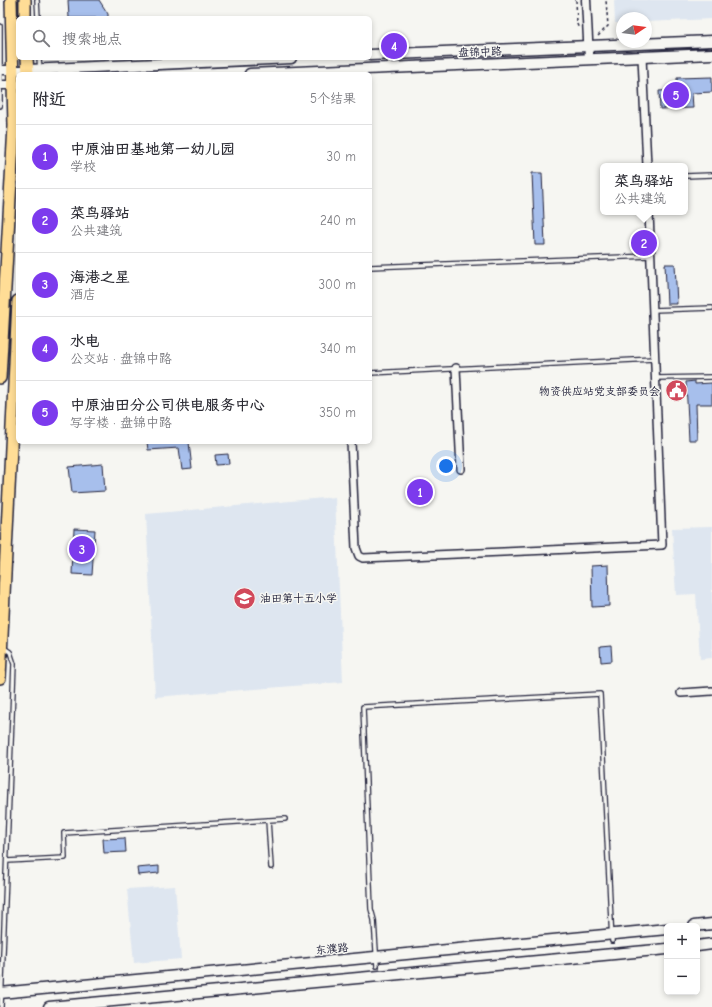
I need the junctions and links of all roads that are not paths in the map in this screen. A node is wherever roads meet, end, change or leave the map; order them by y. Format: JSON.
{"nodes":[{"id":1,"x":11,"y":0,"type":"edge"},
{"id":2,"x":25,"y":0,"type":"edge"},
{"id":3,"x":37,"y":0,"type":"edge"},
{"id":4,"x":586,"y":0,"type":"edge"},
{"id":5,"x":25,"y":16,"type":"edge"},
{"id":6,"x":38,"y":16,"type":"edge"},
{"id":7,"x":0,"y":26,"type":"edge"},
{"id":8,"x":712,"y":40,"type":"edge"},
{"id":9,"x":588,"y":45,"type":"junction"},
{"id":10,"x":712,"y":54,"type":"edge"},
{"id":11,"x":372,"y":55,"type":"edge"},
{"id":12,"x":642,"y":57,"type":"junction"},
{"id":13,"x":27,"y":60,"type":"edge"},
{"id":14,"x":39,"y":60,"type":"edge"},
{"id":15,"x":255,"y":60,"type":"edge"},
{"id":16,"x":589,"y":60,"type":"junction"},
{"id":17,"x":1,"y":70,"type":"edge"},
{"id":18,"x":14,"y":70,"type":"junction"},
{"id":19,"x":28,"y":72,"type":"edge"},
{"id":20,"x":40,"y":72,"type":"edge"},
{"id":21,"x":336,"y":72,"type":"edge"},
{"id":22,"x":1,"y":85,"type":"edge"},
{"id":23,"x":16,"y":85,"type":"edge"},
{"id":24,"x":0,"y":106,"type":"edge"},
{"id":25,"x":647,"y":163,"type":"edge"},
{"id":26,"x":712,"y":175,"type":"edge"},
{"id":27,"x":688,"y":176,"type":"edge"},
{"id":28,"x":649,"y":215,"type":"edge"},
{"id":29,"x":650,"y":256,"type":"junction"},
{"id":30,"x":372,"y":267,"type":"edge"},
{"id":31,"x":712,"y":308,"type":"edge"},
{"id":32,"x":652,"y":310,"type":"junction"},
{"id":33,"x":16,"y":342,"type":"edge"},
{"id":34,"x":654,"y":359,"type":"junction"},
{"id":35,"x":456,"y":368,"type":"junction"},
{"id":36,"x":372,"y":372,"type":"edge"},
{"id":37,"x":712,"y":377,"type":"edge"},
{"id":38,"x":0,"y":378,"type":"edge"},
{"id":39,"x":655,"y":378,"type":"junction"},
{"id":40,"x":351,"y":444,"type":"edge"},
{"id":41,"x":461,"y":469,"type":"dead end"},
{"id":42,"x":1,"y":646,"type":"junction"},
{"id":43,"x":0,"y":678,"type":"edge"},
{"id":44,"x":712,"y":691,"type":"edge"},
{"id":45,"x":681,"y":693,"type":"dead end"},
{"id":46,"x":284,"y":819,"type":"dead end"},
{"id":47,"x":268,"y":820,"type":"junction"},
{"id":48,"x":7,"y":862,"type":"junction"},
{"id":49,"x":271,"y":867,"type":"dead end"},
{"id":50,"x":712,"y":924,"type":"edge"},
{"id":51,"x":700,"y":925,"type":"edge"},
{"id":52,"x":664,"y":929,"type":"edge"},
{"id":53,"x":612,"y":938,"type":"junction"},
{"id":54,"x":712,"y":944,"type":"edge"},
{"id":55,"x":700,"y":946,"type":"edge"},
{"id":56,"x":664,"y":949,"type":"edge"},
{"id":57,"x":377,"y":966,"type":"dead end"},
{"id":58,"x":0,"y":993,"type":"edge"},
{"id":59,"x":1,"y":1007,"type":"edge"},
{"id":60,"x":49,"y":1007,"type":"edge"}],
"edges":[{"from":1,"to":18,"type":"main road"},
{"from":2,"to":5,"type":"main road"},
{"from":3,"to":6,"type":"lane"},
{"from":4,"to":9,"type":"street"},
{"from":7,"to":17,"type":"lane"},
{"from":8,"to":9,"type":"main road","name":"盘锦中路"},
{"from":9,"to":11,"type":"main road","name":"盘锦中路"},
{"from":9,"to":16,"type":"street"},
{"from":10,"to":12,"type":"main road","name":"盘锦中路"},
{"from":12,"to":16,"type":"main road","name":"盘锦中路"},
{"from":12,"to":25,"type":"street"},
{"from":13,"to":19,"type":"main road"},
{"from":14,"to":20,"type":"lane"},
{"from":15,"to":20,"type":"main road"},
{"from":16,"to":21,"type":"main road","name":"盘锦中路"},
{"from":17,"to":18,"type":"street"},
{"from":17,"to":22,"type":"lane"},
{"from":18,"to":19,"type":"street"},
{"from":18,"to":23,"type":"main road"},
{"from":19,"to":20,"type":"main road"},
{"from":22,"to":23,"type":"street"},
{"from":22,"to":24,"type":"lane"},
{"from":23,"to":38,"type":"main road"},
{"from":26,"to":27,"type":"lane"},
{"from":28,"to":29,"type":"street"},
{"from":29,"to":30,"type":"lane"},
{"from":29,"to":32,"type":"street"},
{"from":31,"to":32,"type":"lane"},
{"from":32,"to":34,"type":"street"},
{"from":33,"to":42,"type":"main road"},
{"from":34,"to":35,"type":"lane"},
{"from":34,"to":39,"type":"street"},
{"from":35,"to":36,"type":"lane"},
{"from":35,"to":41,"type":"street"},
{"from":37,"to":39,"type":"lane"},
{"from":39,"to":40,"type":"street"},
{"from":42,"to":43,"type":"main road"},
{"from":42,"to":48,"type":"lane"},
{"from":44,"to":45,"type":"street"},
{"from":46,"to":47,"type":"lane"},
{"from":47,"to":48,"type":"lane"},
{"from":47,"to":49,"type":"lane"},
{"from":48,"to":59,"type":"lane"},
{"from":50,"to":51,"type":"main road"},
{"from":52,"to":53,"type":"main road","name":"东濮路"},
{"from":53,"to":57,"type":"lane"},
{"from":53,"to":58,"type":"main road","name":"东濮路"},
{"from":54,"to":55,"type":"main road"},
{"from":56,"to":60,"type":"main road"}]}
